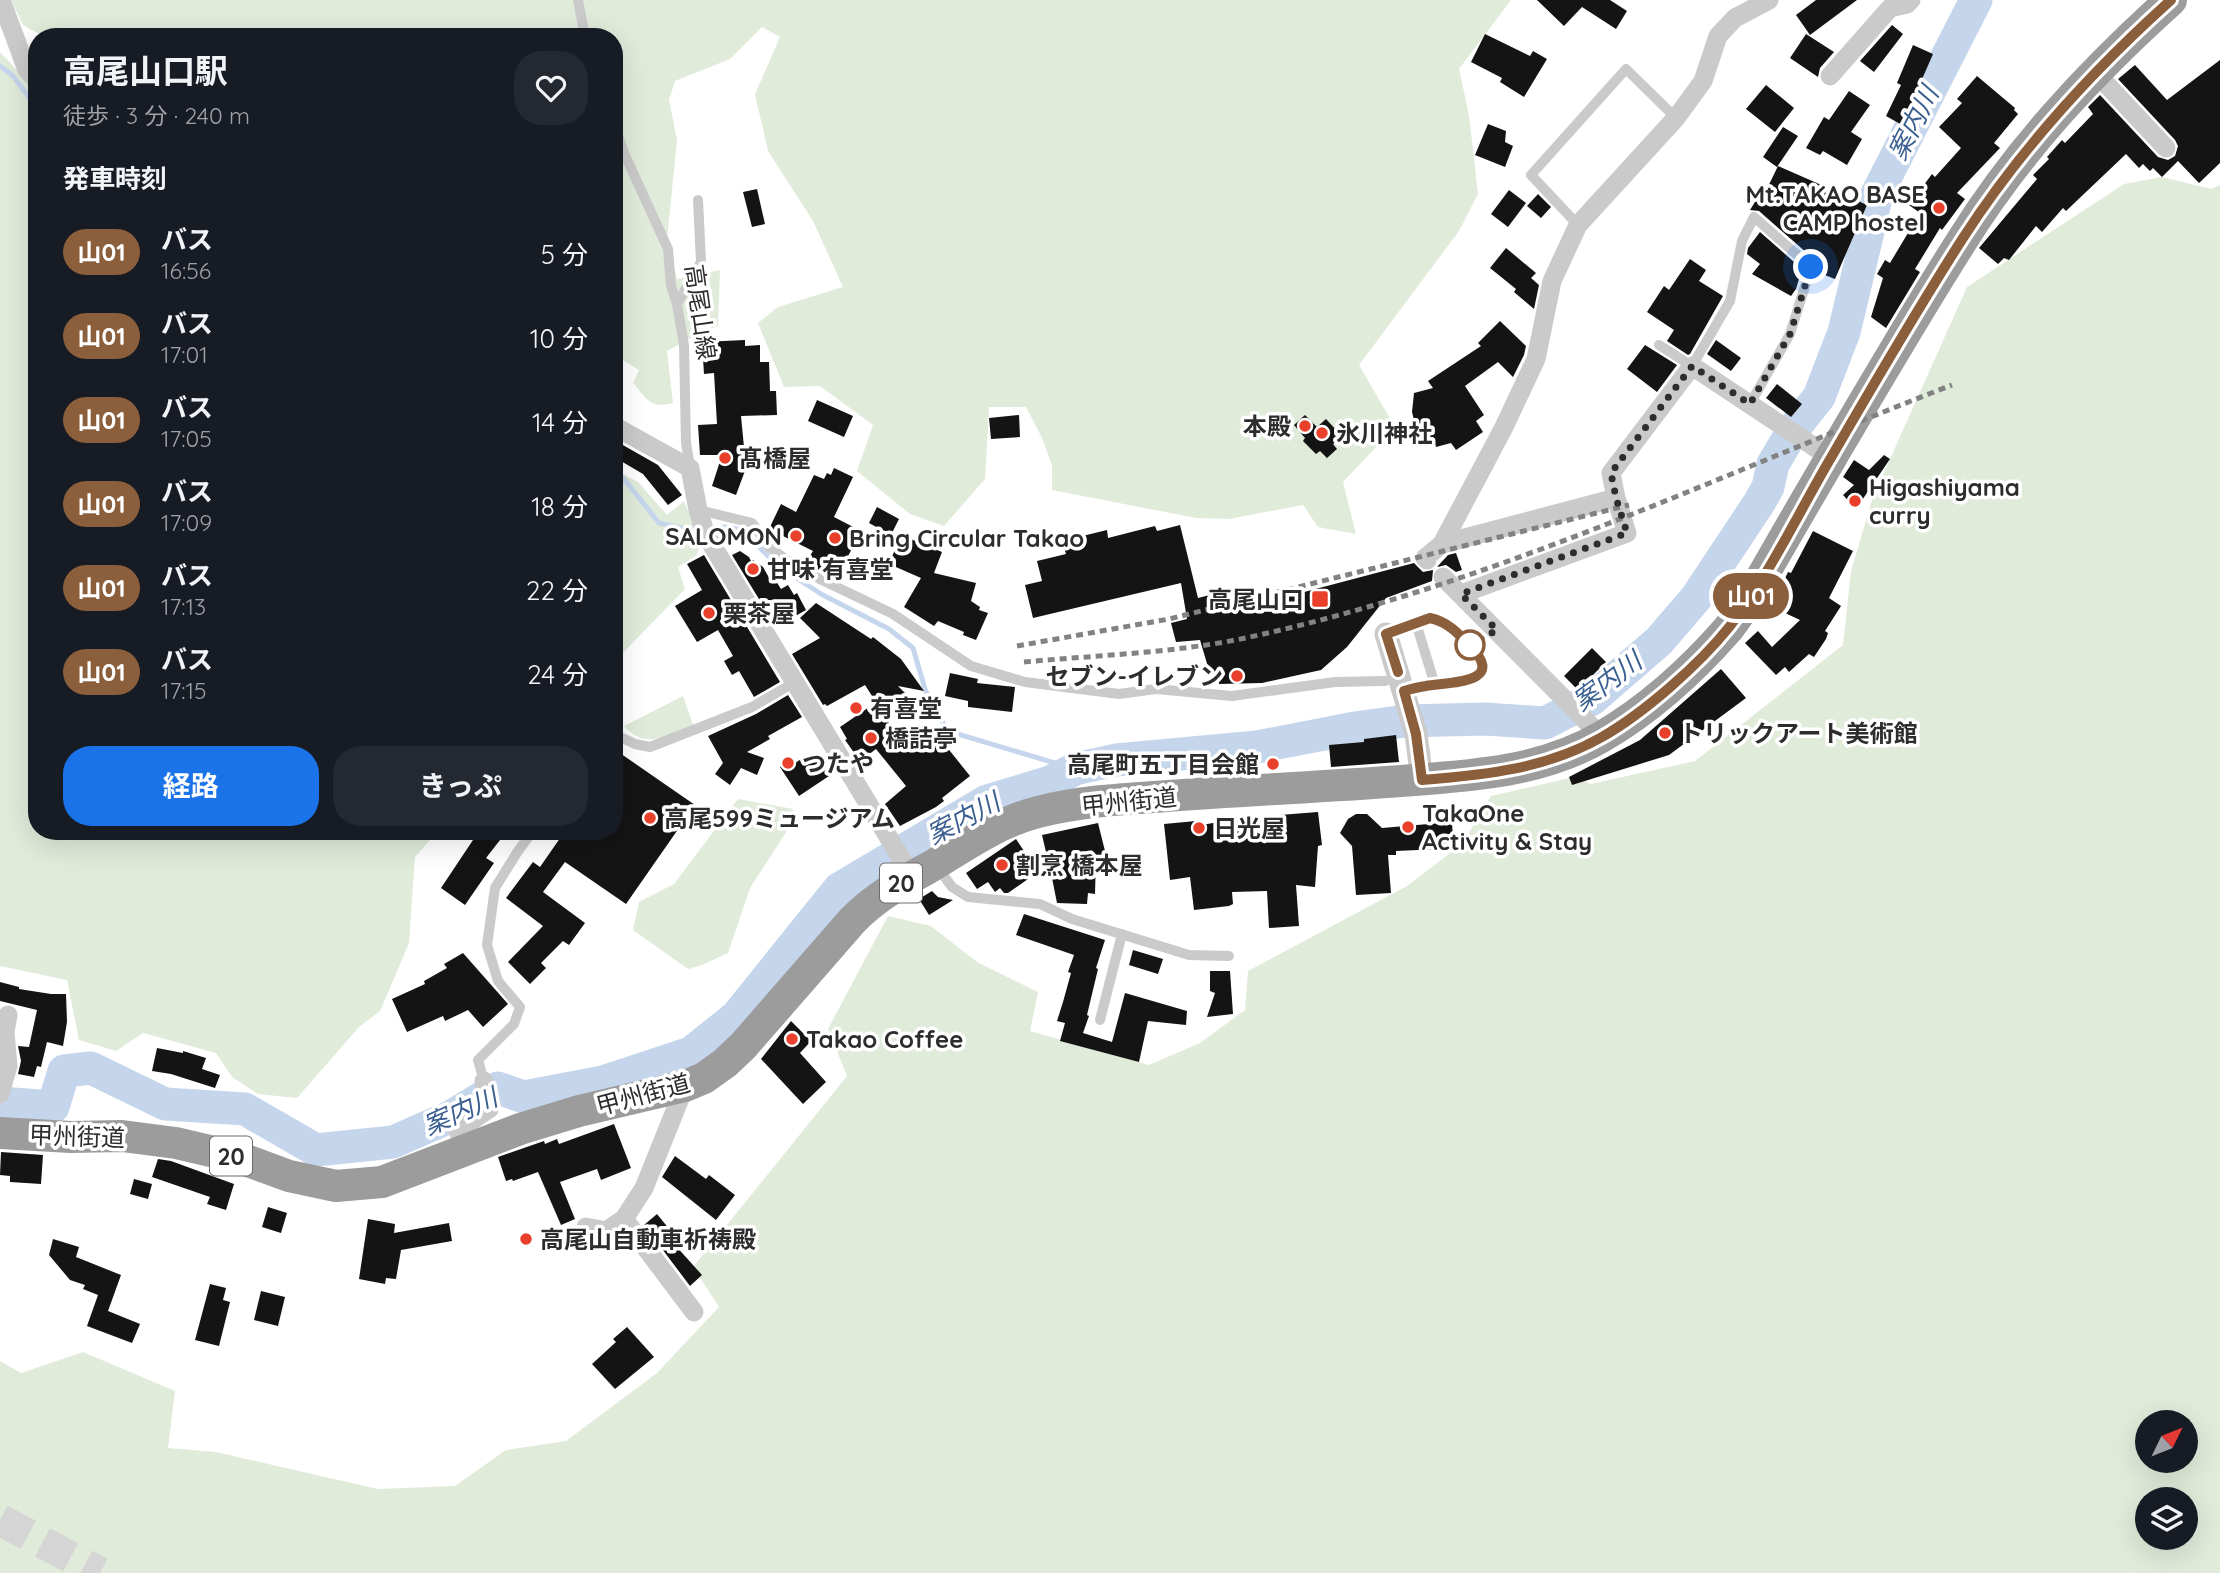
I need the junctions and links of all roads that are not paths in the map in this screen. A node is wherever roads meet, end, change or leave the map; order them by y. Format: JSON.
{"nodes":[{"id":1,"x":1,"y":0,"type":"edge"},
{"id":2,"x":578,"y":0,"type":"edge"},
{"id":3,"x":1769,"y":0,"type":"edge"},
{"id":4,"x":1911,"y":0,"type":"edge"},
{"id":5,"x":2171,"y":0,"type":"edge"},
{"id":6,"x":583,"y":28,"type":"edge"},
{"id":7,"x":28,"y":71,"type":"edge"},
{"id":8,"x":2095,"y":72,"type":"junction"},
{"id":9,"x":1830,"y":76,"type":"dead end"},
{"id":10,"x":1676,"y":118,"type":"junction"},
{"id":11,"x":2166,"y":148,"type":"dead end"},
{"id":12,"x":623,"y":150,"type":"edge"},
{"id":13,"x":698,"y":201,"type":"dead end"},
{"id":14,"x":1578,"y":225,"type":"junction"},
{"id":15,"x":677,"y":304,"type":"junction"},
{"id":16,"x":1659,"y":345,"type":"dead end"},
{"id":17,"x":1692,"y":366,"type":"junction"},
{"id":18,"x":1750,"y":404,"type":"junction"},
{"id":19,"x":623,"y":431,"type":"edge"},
{"id":20,"x":1823,"y":452,"type":"junction"},
{"id":21,"x":690,"y":468,"type":"junction"},
{"id":22,"x":1616,"y":498,"type":"junction"},
{"id":23,"x":701,"y":521,"type":"junction"},
{"id":24,"x":1442,"y":544,"type":"junction"},
{"id":25,"x":1427,"y":560,"type":"dead end"},
{"id":26,"x":1443,"y":577,"type":"dead end"},
{"id":27,"x":1461,"y":594,"type":"junction"},
{"id":28,"x":1416,"y":623,"type":"junction"},
{"id":29,"x":1386,"y":634,"type":"joint"},
{"id":30,"x":796,"y":681,"type":"junction"},
{"id":31,"x":1435,"y":685,"type":"junction"},
{"id":32,"x":1398,"y":690,"type":"junction"},
{"id":33,"x":1595,"y":730,"type":"junction"},
{"id":34,"x":623,"y":738,"type":"edge"},
{"id":35,"x":1422,"y":780,"type":"junction"},
{"id":36,"x":526,"y":840,"type":"edge"},
{"id":37,"x":914,"y":867,"type":"junction"},
{"id":38,"x":1122,"y":934,"type":"junction"},
{"id":39,"x":1229,"y":956,"type":"dead end"},
{"id":40,"x":11,"y":1016,"type":"edge"},
{"id":41,"x":1100,"y":1020,"type":"dead end"},
{"id":42,"x":484,"y":1082,"type":"joint"},
{"id":43,"x":685,"y":1086,"type":"junction"},
{"id":44,"x":0,"y":1092,"type":"edge"},
{"id":45,"x":0,"y":1133,"type":"edge"},
{"id":46,"x":465,"y":1150,"type":"junction"},
{"id":47,"x":624,"y":1219,"type":"junction"},
{"id":48,"x":586,"y":1227,"type":"dead end"},
{"id":49,"x":694,"y":1312,"type":"dead end"}],
"edges":[{"from":1,"to":7,"type":"street"},
{"from":2,"to":6,"type":"lane"},
{"from":3,"to":10,"type":"street"},
{"from":4,"to":9,"type":"street"},
{"from":5,"to":8,"type":"highway","name":"甲州街道","number":"20"},
{"from":8,"to":11,"type":"street"},
{"from":8,"to":20,"type":"highway","name":"甲州街道","number":"20"},
{"from":10,"to":14,"type":"street"},
{"from":10,"to":14,"type":"lane"},
{"from":12,"to":15,"type":"lane","name":"高尾山線"},
{"from":13,"to":15,"type":"lane"},
{"from":14,"to":24,"type":"street"},
{"from":15,"to":21,"type":"lane","name":"高尾山線"},
{"from":16,"to":17,"type":"lane"},
{"from":17,"to":18,"type":"street"},
{"from":17,"to":18,"type":"lane"},
{"from":17,"to":22,"type":"street"},
{"from":18,"to":20,"type":"street"},
{"from":19,"to":21,"type":"street"},
{"from":20,"to":33,"type":"highway","name":"甲州街道","number":"20"},
{"from":21,"to":23,"type":"street","name":"高尾山線"},
{"from":22,"to":24,"type":"street"},
{"from":22,"to":27,"type":"street"},
{"from":23,"to":30,"type":"street","name":"高尾山線"},
{"from":23,"to":32,"type":"lane"},
{"from":24,"to":25,"type":"street"},
{"from":26,"to":27,"type":"street"},
{"from":27,"to":33,"type":"street"},
{"from":28,"to":29,"type":"lane"},
{"from":28,"to":31,"type":"lane"},
{"from":28,"to":31,"type":"lane"},
{"from":29,"to":32,"type":"street"},
{"from":30,"to":34,"type":"lane"},
{"from":30,"to":37,"type":"street","name":"高尾山線"},
{"from":31,"to":32,"type":"lane"},
{"from":32,"to":35,"type":"street"},
{"from":33,"to":35,"type":"highway","name":"甲州街道","number":"20"},
{"from":35,"to":37,"type":"highway","name":"甲州街道","number":"20"},
{"from":36,"to":42,"type":"lane"},
{"from":37,"to":38,"type":"lane"},
{"from":37,"to":43,"type":"highway","name":"甲州街道","number":"20"},
{"from":38,"to":39,"type":"lane"},
{"from":38,"to":41,"type":"lane"},
{"from":40,"to":44,"type":"street"},
{"from":42,"to":46,"type":"street"},
{"from":43,"to":46,"type":"highway","name":"甲州街道","number":"20"},
{"from":43,"to":47,"type":"street"},
{"from":45,"to":46,"type":"highway","name":"甲州街道","number":"20"},
{"from":47,"to":48,"type":"street"},
{"from":47,"to":49,"type":"street"}]}
